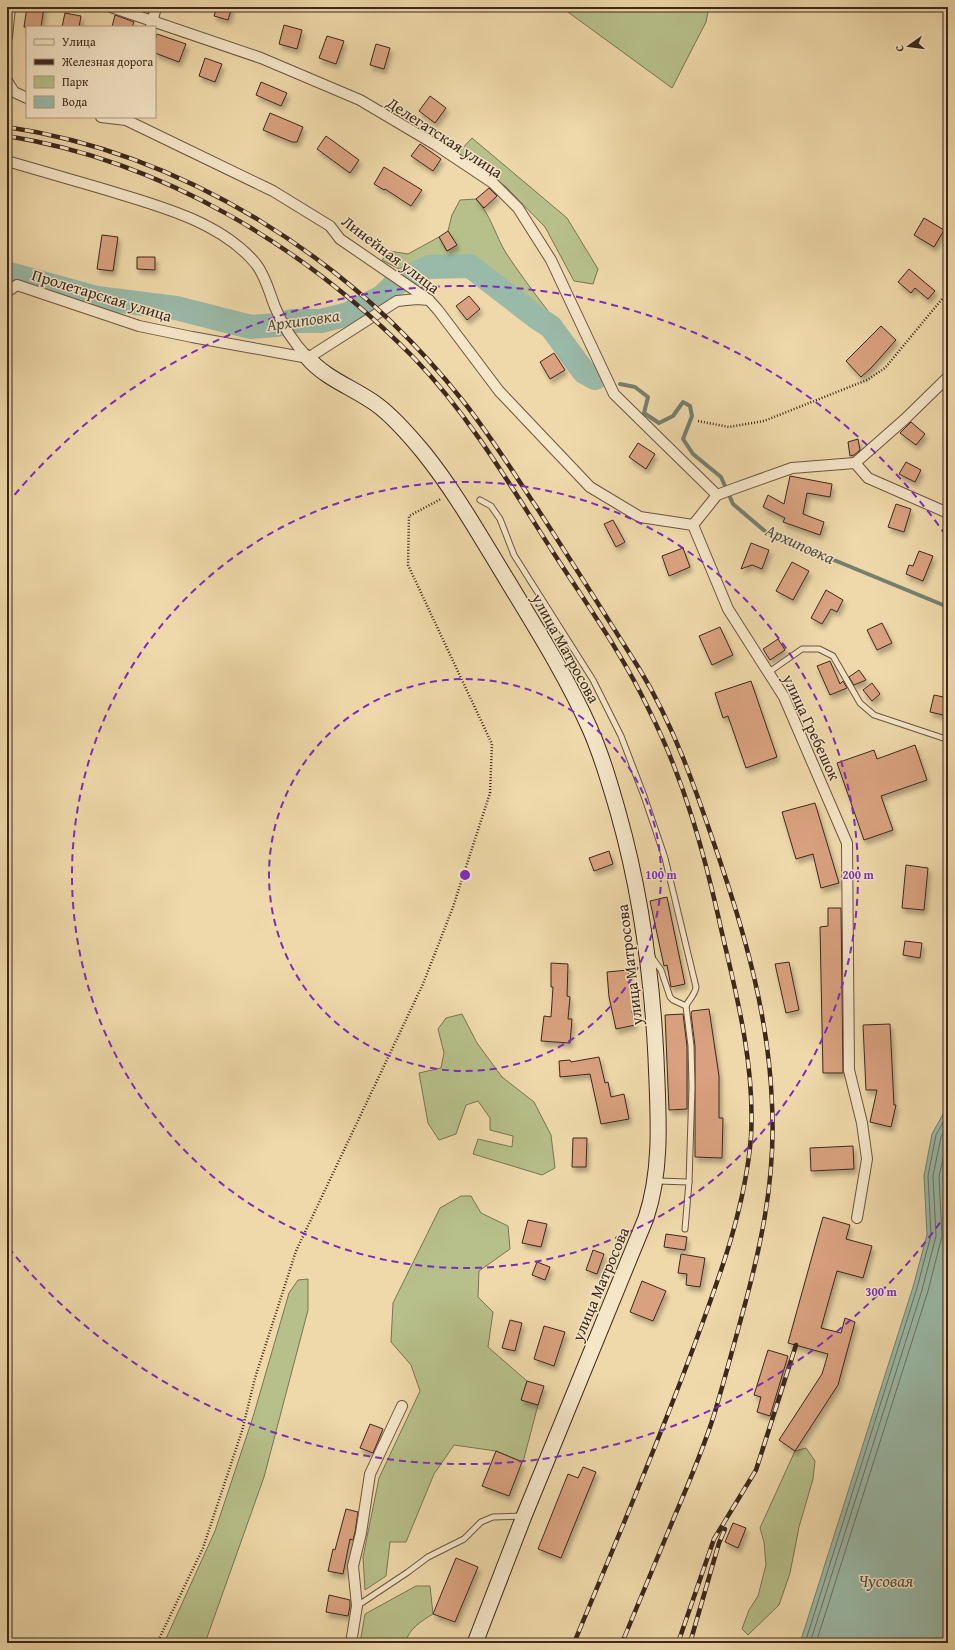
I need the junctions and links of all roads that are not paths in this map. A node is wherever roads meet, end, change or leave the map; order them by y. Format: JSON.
{"nodes":[{"id":1,"x":10,"y":7,"type":"edge"},
{"id":2,"x":111,"y":7,"type":"edge"},
{"id":3,"x":156,"y":7,"type":"edge"},
{"id":4,"x":152,"y":24,"type":"edge"},
{"id":5,"x":7,"y":37,"type":"edge"},
{"id":6,"x":7,"y":81,"type":"edge"},
{"id":7,"x":26,"y":98,"type":"edge"},
{"id":8,"x":114,"y":118,"type":"edge"},
{"id":9,"x":127,"y":119,"type":"edge"},
{"id":10,"x":7,"y":161,"type":"edge"},
{"id":11,"x":7,"y":292,"type":"edge"},
{"id":12,"x":429,"y":300,"type":"junction"},
{"id":13,"x":308,"y":358,"type":"junction"},
{"id":14,"x":948,"y":377,"type":"edge"},
{"id":15,"x":855,"y":463,"type":"junction"},
{"id":16,"x":717,"y":495,"type":"junction"},
{"id":17,"x":480,"y":500,"type":"dead end"},
{"id":18,"x":948,"y":513,"type":"edge"},
{"id":19,"x":693,"y":525,"type":"junction"},
{"id":20,"x":769,"y":672,"type":"junction"},
{"id":21,"x":946,"y":739,"type":"dead end"},
{"id":22,"x":647,"y":952,"type":"junction"},
{"id":23,"x":686,"y":1006,"type":"junction"},
{"id":24,"x":656,"y":1180,"type":"junction"},
{"id":25,"x":689,"y":1182,"type":"junction"},
{"id":26,"x":857,"y":1218,"type":"dead end"},
{"id":27,"x":685,"y":1229,"type":"dead end"},
{"id":28,"x":402,"y":1406,"type":"dead end"},
{"id":29,"x":524,"y":1516,"type":"junction"},
{"id":30,"x":357,"y":1606,"type":"junction"},
{"id":31,"x":351,"y":1643,"type":"edge"},
{"id":32,"x":475,"y":1643,"type":"edge"}],
"edges":[{"from":1,"to":5,"type":"street"},
{"from":2,"to":4,"type":"street","name":"Делегатская улица"},
{"from":3,"to":4,"type":"street"},
{"from":4,"to":16,"type":"street","name":"Делегатская улица"},
{"from":6,"to":7,"type":"street"},
{"from":8,"to":9,"type":"street","name":"Линейная улица"},
{"from":9,"to":12,"type":"street","name":"Линейная улица"},
{"from":10,"to":13,"type":"street"},
{"from":11,"to":13,"type":"street","name":"Пролетарская улица"},
{"from":12,"to":13,"type":"street"},
{"from":12,"to":19,"type":"street","name":"Линейная улица"},
{"from":13,"to":22,"type":"street","name":"улица Матросова"},
{"from":14,"to":15,"type":"street"},
{"from":15,"to":16,"type":"street"},
{"from":15,"to":18,"type":"street"},
{"from":16,"to":19,"type":"street"},
{"from":17,"to":23,"type":"lane"},
{"from":19,"to":20,"type":"street","name":"улица Гребешок"},
{"from":20,"to":21,"type":"lane"},
{"from":20,"to":26,"type":"street","name":"улица Гребешок"},
{"from":22,"to":23,"type":"lane"},
{"from":22,"to":24,"type":"street","name":"улица Матросова"},
{"from":23,"to":25,"type":"lane"},
{"from":24,"to":25,"type":"lane"},
{"from":24,"to":29,"type":"street","name":"улица Матросова"},
{"from":25,"to":27,"type":"lane"},
{"from":28,"to":30,"type":"street"},
{"from":29,"to":30,"type":"lane"},
{"from":29,"to":32,"type":"street","name":"улица Матросова"},
{"from":30,"to":31,"type":"street"}]}
